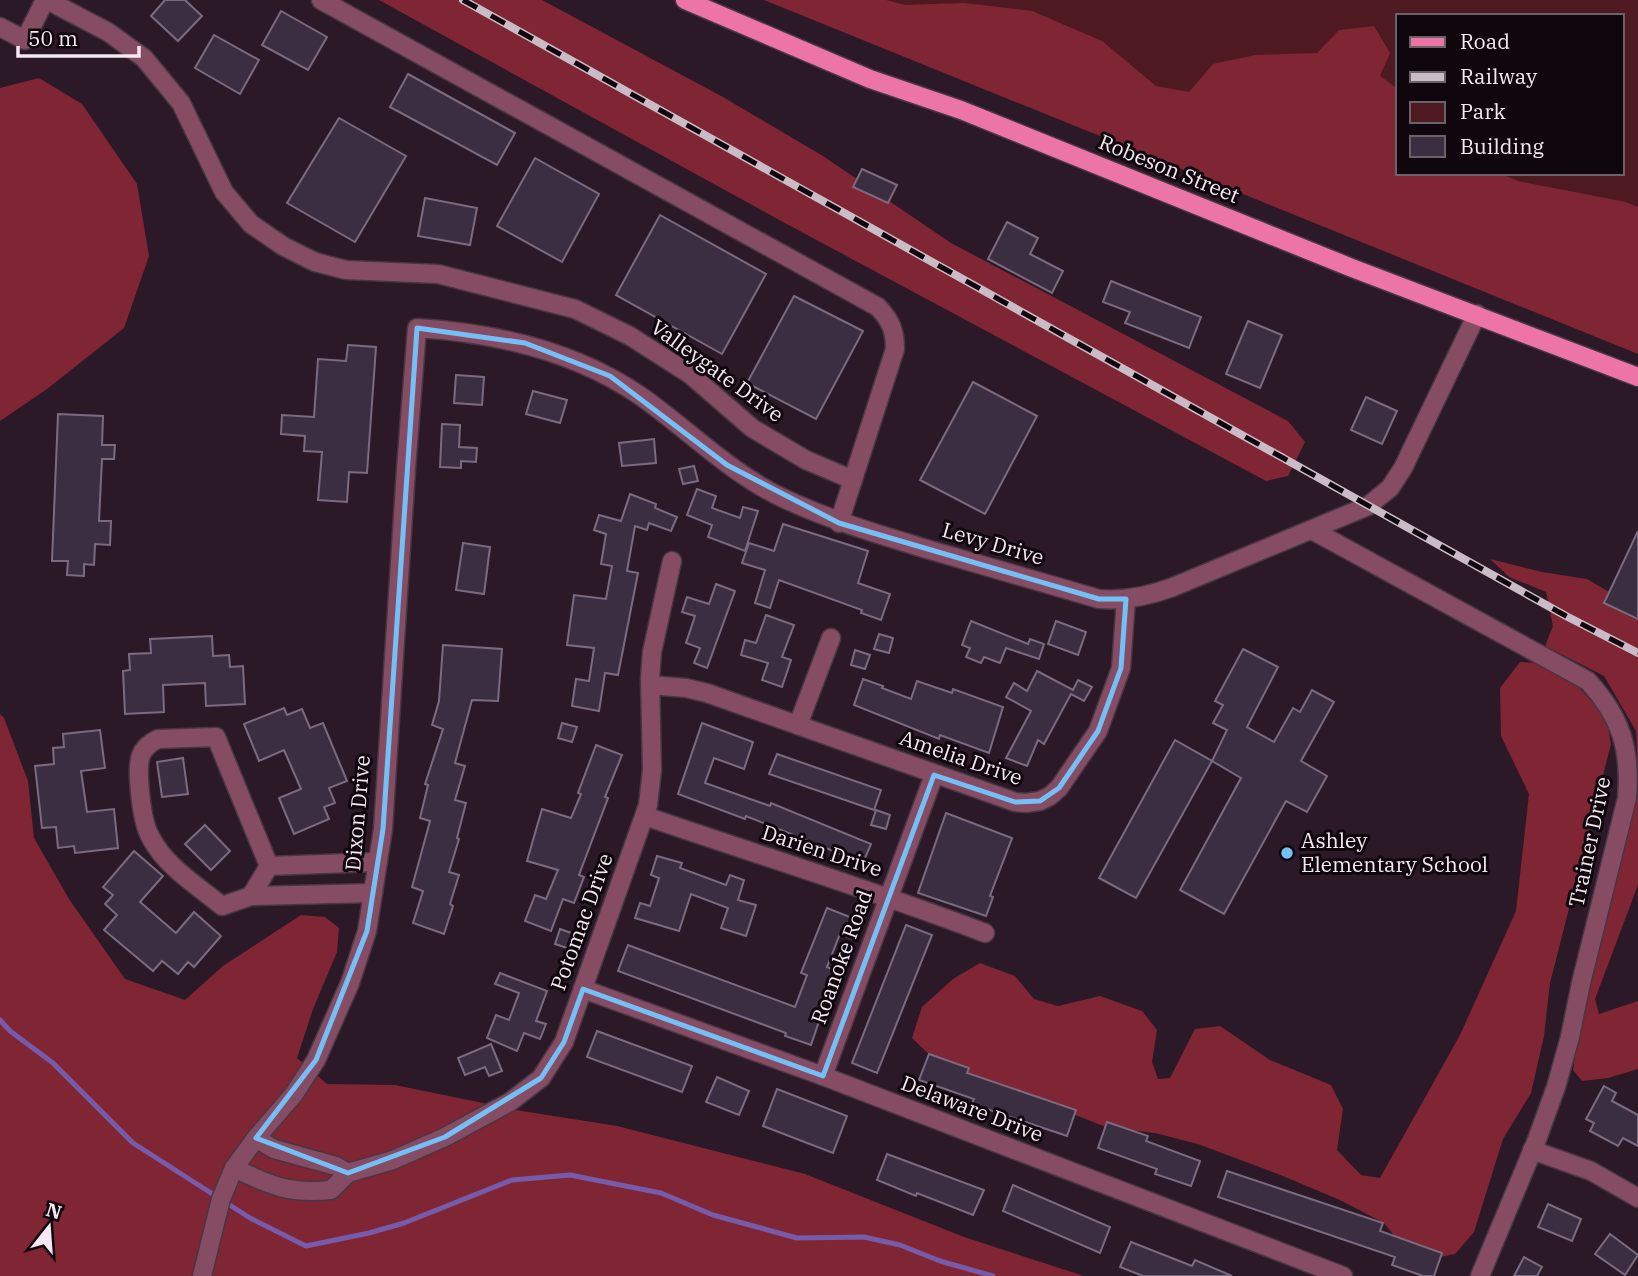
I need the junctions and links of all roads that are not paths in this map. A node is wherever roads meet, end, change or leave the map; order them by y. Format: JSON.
{"nodes":[{"id":1,"x":46,"y":0,"type":"edge"},
{"id":2,"x":321,"y":0,"type":"edge"},
{"id":3,"x":685,"y":0,"type":"edge"},
{"id":4,"x":0,"y":27,"type":"edge"},
{"id":5,"x":1477,"y":314,"type":"junction"},
{"id":6,"x":417,"y":328,"type":"joint"},
{"id":7,"x":1638,"y":377,"type":"edge"},
{"id":8,"x":853,"y":480,"type":"junction"},
{"id":9,"x":839,"y":523,"type":"junction"},
{"id":10,"x":1312,"y":530,"type":"junction"},
{"id":11,"x":672,"y":561,"type":"dead end"},
{"id":12,"x":1126,"y":599,"type":"junction"},
{"id":13,"x":831,"y":638,"type":"dead end"},
{"id":14,"x":650,"y":685,"type":"junction"},
{"id":15,"x":798,"y":725,"type":"junction"},
{"id":16,"x":934,"y":775,"type":"junction"},
{"id":17,"x":645,"y":816,"type":"junction"},
{"id":18,"x":376,"y":862,"type":"junction"},
{"id":19,"x":269,"y":866,"type":"junction"},
{"id":20,"x":373,"y":893,"type":"junction"},
{"id":21,"x":251,"y":896,"type":"junction"},
{"id":22,"x":889,"y":896,"type":"junction"},
{"id":23,"x":985,"y":933,"type":"dead end"},
{"id":24,"x":583,"y":989,"type":"junction"},
{"id":25,"x":823,"y":1076,"type":"junction"},
{"id":26,"x":256,"y":1138,"type":"junction"},
{"id":27,"x":1532,"y":1150,"type":"junction"},
{"id":28,"x":234,"y":1168,"type":"junction"},
{"id":29,"x":348,"y":1173,"type":"junction"},
{"id":30,"x":1638,"y":1198,"type":"edge"},
{"id":31,"x":203,"y":1268,"type":"edge"},
{"id":32,"x":1343,"y":1276,"type":"edge"},
{"id":33,"x":1480,"y":1276,"type":"edge"}],
"edges":[{"from":1,"to":4,"type":"street","name":"Valleygate Drive"},
{"from":1,"to":8,"type":"street","name":"Valleygate Drive"},
{"from":2,"to":8,"type":"street"},
{"from":3,"to":5,"type":"main road","name":"Robeson Street"},
{"from":5,"to":7,"type":"main road","name":"Robeson Street"},
{"from":5,"to":10,"type":"street","name":"Levy Drive"},
{"from":6,"to":9,"type":"street","name":"Levy Drive"},
{"from":6,"to":18,"type":"street","name":"Dixon Drive"},
{"from":8,"to":9,"type":"street"},
{"from":9,"to":12,"type":"street","name":"Levy Drive"},
{"from":10,"to":12,"type":"street","name":"Levy Drive"},
{"from":10,"to":27,"type":"street","name":"Trainer Drive"},
{"from":11,"to":14,"type":"street","name":"Potomac Drive"},
{"from":12,"to":16,"type":"street","name":"Amelia Drive"},
{"from":13,"to":15,"type":"street"},
{"from":14,"to":15,"type":"street","name":"Amelia Drive"},
{"from":14,"to":17,"type":"street","name":"Potomac Drive"},
{"from":15,"to":16,"type":"street","name":"Amelia Drive"},
{"from":16,"to":22,"type":"street","name":"Roanoke Road"},
{"from":17,"to":22,"type":"street","name":"Darien Drive"},
{"from":17,"to":24,"type":"street","name":"Potomac Drive"},
{"from":18,"to":19,"type":"street"},
{"from":18,"to":20,"type":"street","name":"Dixon Drive"},
{"from":19,"to":21,"type":"street"},
{"from":19,"to":21,"type":"street"},
{"from":20,"to":21,"type":"street"},
{"from":20,"to":26,"type":"street","name":"Dixon Drive"},
{"from":22,"to":23,"type":"street","name":"Darien Drive"},
{"from":22,"to":25,"type":"street","name":"Roanoke Road"},
{"from":24,"to":25,"type":"street","name":"Delaware Drive"},
{"from":24,"to":29,"type":"street","name":"Potomac Drive"},
{"from":25,"to":32,"type":"street","name":"Delaware Drive"},
{"from":26,"to":28,"type":"street","name":"Dixon Drive"},
{"from":26,"to":29,"type":"street"},
{"from":27,"to":30,"type":"street"},
{"from":27,"to":33,"type":"street","name":"Trainer Drive"},
{"from":28,"to":29,"type":"street","name":"Potomac Drive"},
{"from":28,"to":31,"type":"street","name":"Dixon Drive"}]}
